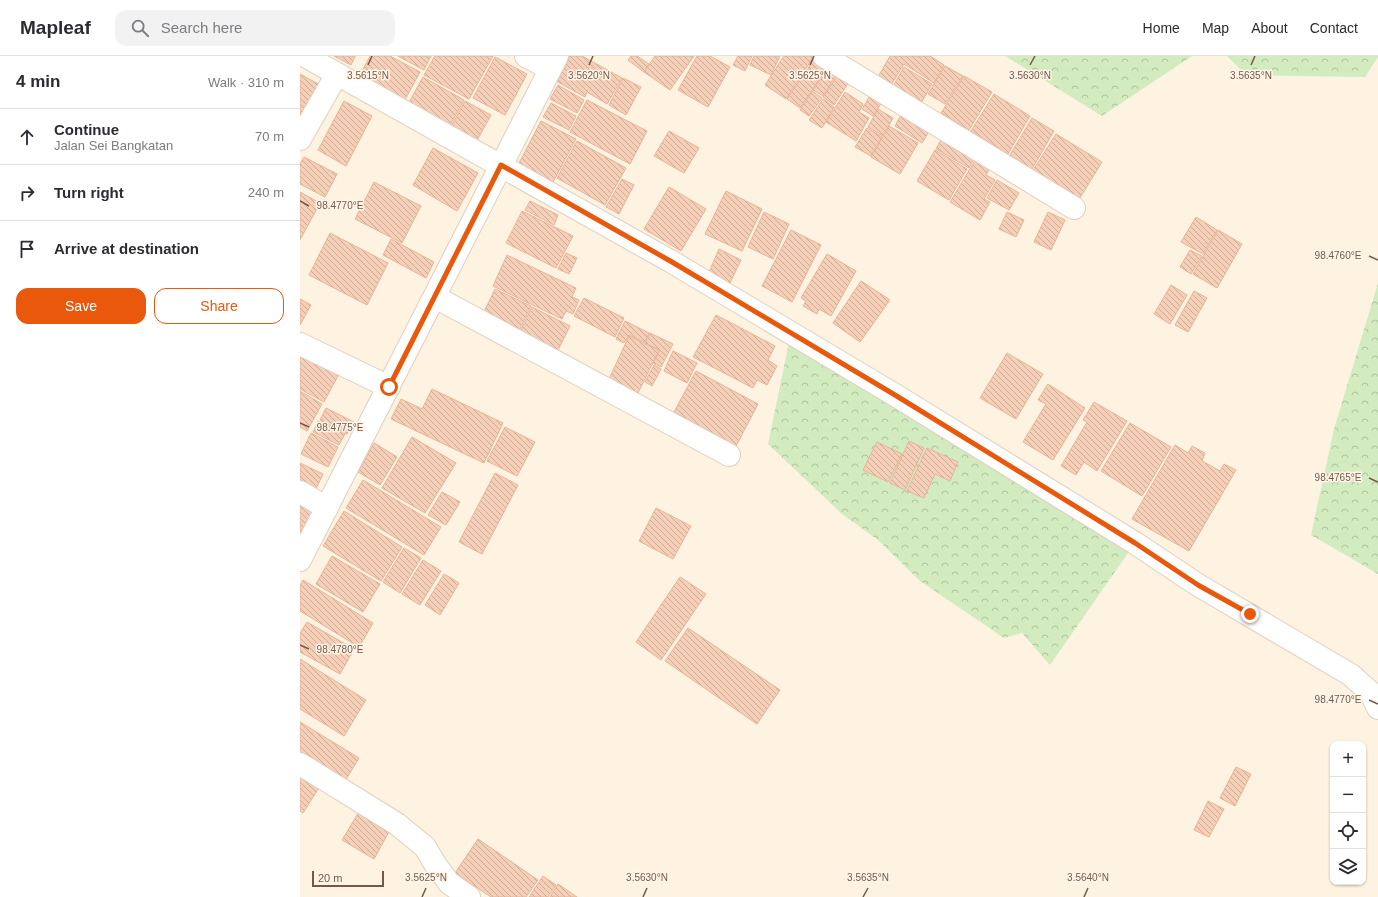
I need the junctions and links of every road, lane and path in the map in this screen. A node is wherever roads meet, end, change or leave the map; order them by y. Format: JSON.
{"nodes":[{"id":1,"x":305,"y":56,"type":"edge"},
{"id":2,"x":526,"y":56,"type":"edge"},
{"id":3,"x":824,"y":56,"type":"edge"},
{"id":4,"x":553,"y":63,"type":"edge"},
{"id":5,"x":337,"y":74,"type":"junction"},
{"id":6,"x":300,"y":140,"type":"edge"},
{"id":7,"x":501,"y":165,"type":"junction"},
{"id":8,"x":1074,"y":208,"type":"dead end"},
{"id":9,"x":435,"y":297,"type":"junction"},
{"id":10,"x":300,"y":344,"type":"edge"},
{"id":11,"x":389,"y":387,"type":"junction"},
{"id":12,"x":729,"y":455,"type":"dead end"},
{"id":13,"x":300,"y":492,"type":"edge"},
{"id":14,"x":327,"y":508,"type":"junction"},
{"id":15,"x":300,"y":560,"type":"edge"},
{"id":16,"x":1378,"y":708,"type":"edge"},
{"id":17,"x":300,"y":764,"type":"edge"},
{"id":18,"x":469,"y":897,"type":"edge"}],
"edges":[{"from":1,"to":5,"type":"street"},
{"from":2,"to":4,"type":"street"},
{"from":3,"to":8,"type":"street"},
{"from":4,"to":7,"type":"street"},
{"from":5,"to":6,"type":"street"},
{"from":5,"to":7,"type":"street"},
{"from":7,"to":9,"type":"street"},
{"from":7,"to":16,"type":"street"},
{"from":9,"to":11,"type":"street"},
{"from":9,"to":12,"type":"street"},
{"from":10,"to":11,"type":"street"},
{"from":11,"to":14,"type":"street"},
{"from":13,"to":14,"type":"street"},
{"from":14,"to":15,"type":"street"},
{"from":17,"to":18,"type":"street"}]}
